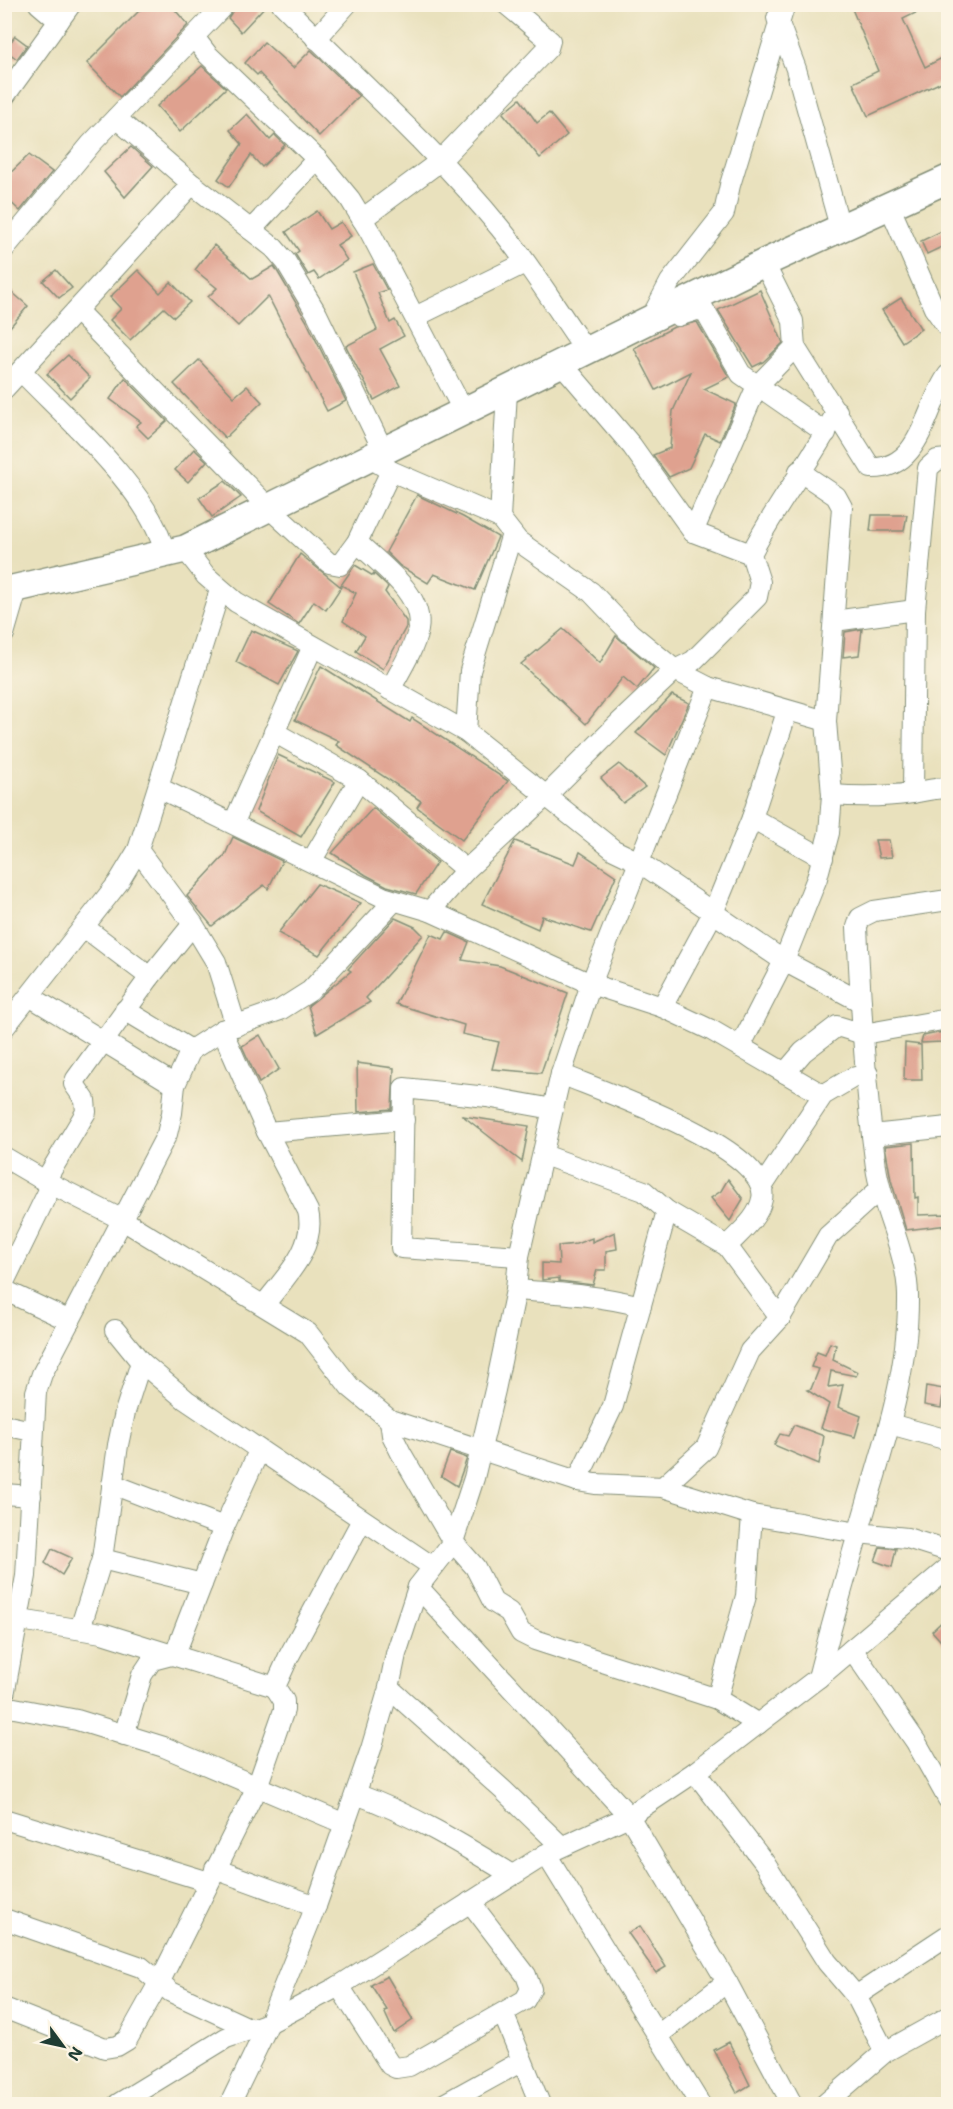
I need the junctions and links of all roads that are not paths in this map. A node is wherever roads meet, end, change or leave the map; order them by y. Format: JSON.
{"nodes":[{"id":1,"x":39,"y":4,"type":"edge"},
{"id":2,"x":71,"y":4,"type":"edge"},
{"id":3,"x":225,"y":4,"type":"edge"},
{"id":4,"x":282,"y":4,"type":"edge"},
{"id":5,"x":347,"y":4,"type":"edge"},
{"id":6,"x":506,"y":4,"type":"edge"},
{"id":7,"x":778,"y":10,"type":"edge"},
{"id":8,"x":59,"y":21,"type":"junction"},
{"id":9,"x":194,"y":37,"type":"junction"},
{"id":10,"x":316,"y":39,"type":"junction"},
{"id":11,"x":4,"y":97,"type":"edge"},
{"id":12,"x":116,"y":118,"type":"junction"},
{"id":13,"x":317,"y":159,"type":"junction"},
{"id":14,"x":440,"y":162,"type":"junction"},
{"id":15,"x":948,"y":179,"type":"edge"},
{"id":16,"x":192,"y":184,"type":"junction"},
{"id":17,"x":889,"y":205,"type":"junction"},
{"id":18,"x":362,"y":219,"type":"junction"},
{"id":19,"x":840,"y":227,"type":"junction"},
{"id":20,"x":251,"y":230,"type":"junction"},
{"id":21,"x":4,"y":249,"type":"edge"},
{"id":22,"x":764,"y":263,"type":"junction"},
{"id":23,"x":525,"y":264,"type":"junction"},
{"id":24,"x":77,"y":311,"type":"junction"},
{"id":25,"x":414,"y":317,"type":"junction"},
{"id":26,"x":649,"y":320,"type":"junction"},
{"id":27,"x":948,"y":328,"type":"edge"},
{"id":28,"x":618,"y":336,"type":"junction"},
{"id":29,"x":795,"y":347,"type":"junction"},
{"id":30,"x":587,"y":352,"type":"junction"},
{"id":31,"x":562,"y":364,"type":"junction"},
{"id":32,"x":21,"y":371,"type":"junction"},
{"id":33,"x":948,"y":375,"type":"edge"},
{"id":34,"x":757,"y":386,"type":"junction"},
{"id":35,"x":4,"y":389,"type":"edge"},
{"id":36,"x":507,"y":391,"type":"junction"},
{"id":37,"x":837,"y":411,"type":"junction"},
{"id":38,"x":464,"y":412,"type":"junction"},
{"id":39,"x":826,"y":433,"type":"junction"},
{"id":40,"x":948,"y":459,"type":"edge"},
{"id":41,"x":381,"y":460,"type":"junction"},
{"id":42,"x":800,"y":471,"type":"junction"},
{"id":43,"x":269,"y":508,"type":"junction"},
{"id":44,"x":506,"y":526,"type":"junction"},
{"id":45,"x":693,"y":532,"type":"junction"},
{"id":46,"x":357,"y":542,"type":"junction"},
{"id":47,"x":175,"y":551,"type":"junction"},
{"id":48,"x":751,"y":554,"type":"junction"},
{"id":49,"x":11,"y":588,"type":"edge"},
{"id":50,"x":220,"y":590,"type":"junction"},
{"id":51,"x":915,"y":609,"type":"junction"},
{"id":52,"x":834,"y":621,"type":"junction"},
{"id":53,"x":4,"y":634,"type":"edge"},
{"id":54,"x":313,"y":646,"type":"junction"},
{"id":55,"x":675,"y":670,"type":"junction"},
{"id":56,"x":708,"y":687,"type":"junction"},
{"id":57,"x":390,"y":690,"type":"junction"},
{"id":58,"x":787,"y":712,"type":"junction"},
{"id":59,"x":825,"y":721,"type":"junction"},
{"id":60,"x":274,"y":732,"type":"junction"},
{"id":61,"x":466,"y":732,"type":"junction"},
{"id":62,"x":359,"y":780,"type":"junction"},
{"id":63,"x":159,"y":788,"type":"junction"},
{"id":64,"x":948,"y":788,"type":"edge"},
{"id":65,"x":913,"y":793,"type":"junction"},
{"id":66,"x":832,"y":795,"type":"junction"},
{"id":67,"x":545,"y":797,"type":"junction"},
{"id":68,"x":752,"y":818,"type":"junction"},
{"id":69,"x":234,"y":822,"type":"junction"},
{"id":70,"x":138,"y":850,"type":"junction"},
{"id":71,"x":823,"y":858,"type":"junction"},
{"id":72,"x":312,"y":860,"type":"junction"},
{"id":73,"x":639,"y":862,"type":"junction"},
{"id":74,"x":466,"y":870,"type":"junction"},
{"id":75,"x":948,"y":900,"type":"edge"},
{"id":76,"x":394,"y":901,"type":"junction"},
{"id":77,"x":430,"y":912,"type":"junction"},
{"id":78,"x":713,"y":913,"type":"junction"},
{"id":79,"x":193,"y":924,"type":"junction"},
{"id":80,"x":84,"y":927,"type":"junction"},
{"id":81,"x":784,"y":961,"type":"junction"},
{"id":82,"x":150,"y":977,"type":"junction"},
{"id":83,"x":591,"y":984,"type":"junction"},
{"id":84,"x":31,"y":997,"type":"junction"},
{"id":85,"x":861,"y":1002,"type":"junction"},
{"id":86,"x":662,"y":1007,"type":"junction"},
{"id":87,"x":125,"y":1010,"type":"junction"},
{"id":88,"x":948,"y":1019,"type":"edge"},
{"id":89,"x":4,"y":1028,"type":"edge"},
{"id":90,"x":229,"y":1028,"type":"junction"},
{"id":91,"x":863,"y":1034,"type":"junction"},
{"id":92,"x":103,"y":1041,"type":"junction"},
{"id":93,"x":740,"y":1047,"type":"junction"},
{"id":94,"x":191,"y":1050,"type":"junction"},
{"id":95,"x":785,"y":1073,"type":"junction"},
{"id":96,"x":561,"y":1074,"type":"junction"},
{"id":97,"x":868,"y":1074,"type":"junction"},
{"id":98,"x":175,"y":1085,"type":"junction"},
{"id":99,"x":823,"y":1095,"type":"junction"},
{"id":100,"x":553,"y":1109,"type":"junction"},
{"id":101,"x":404,"y":1119,"type":"junction"},
{"id":102,"x":948,"y":1127,"type":"edge"},
{"id":103,"x":267,"y":1132,"type":"junction"},
{"id":104,"x":872,"y":1135,"type":"junction"},
{"id":105,"x":544,"y":1155,"type":"junction"},
{"id":106,"x":4,"y":1157,"type":"edge"},
{"id":107,"x":48,"y":1183,"type":"junction"},
{"id":108,"x":762,"y":1187,"type":"junction"},
{"id":109,"x":880,"y":1189,"type":"junction"},
{"id":110,"x":668,"y":1211,"type":"junction"},
{"id":111,"x":121,"y":1218,"type":"junction"},
{"id":112,"x":727,"y":1246,"type":"junction"},
{"id":113,"x":519,"y":1256,"type":"junction"},
{"id":114,"x":5,"y":1282,"type":"edge"},
{"id":115,"x":516,"y":1290,"type":"junction"},
{"id":116,"x":264,"y":1305,"type":"junction"},
{"id":117,"x":641,"y":1306,"type":"junction"},
{"id":118,"x":780,"y":1318,"type":"junction"},
{"id":119,"x":70,"y":1321,"type":"junction"},
{"id":120,"x":115,"y":1330,"type":"dead end"},
{"id":121,"x":141,"y":1362,"type":"junction"},
{"id":122,"x":390,"y":1420,"type":"junction"},
{"id":123,"x":890,"y":1424,"type":"junction"},
{"id":124,"x":4,"y":1425,"type":"edge"},
{"id":125,"x":32,"y":1431,"type":"junction"},
{"id":126,"x":948,"y":1440,"type":"edge"},
{"id":127,"x":259,"y":1451,"type":"junction"},
{"id":128,"x":481,"y":1451,"type":"junction"},
{"id":129,"x":577,"y":1481,"type":"junction"},
{"id":130,"x":112,"y":1484,"type":"junction"},
{"id":131,"x":663,"y":1487,"type":"junction"},
{"id":132,"x":4,"y":1494,"type":"edge"},
{"id":133,"x":32,"y":1496,"type":"junction"},
{"id":134,"x":752,"y":1515,"type":"junction"},
{"id":135,"x":362,"y":1520,"type":"junction"},
{"id":136,"x":224,"y":1527,"type":"junction"},
{"id":137,"x":858,"y":1533,"type":"junction"},
{"id":138,"x":453,"y":1542,"type":"junction"},
{"id":139,"x":948,"y":1551,"type":"edge"},
{"id":140,"x":102,"y":1559,"type":"junction"},
{"id":141,"x":433,"y":1567,"type":"junction"},
{"id":142,"x":948,"y":1568,"type":"edge"},
{"id":143,"x":202,"y":1584,"type":"junction"},
{"id":144,"x":418,"y":1587,"type":"junction"},
{"id":145,"x":20,"y":1620,"type":"junction"},
{"id":146,"x":80,"y":1629,"type":"junction"},
{"id":147,"x":852,"y":1649,"type":"junction"},
{"id":148,"x":175,"y":1654,"type":"junction"},
{"id":149,"x":818,"y":1678,"type":"junction"},
{"id":150,"x":275,"y":1687,"type":"junction"},
{"id":151,"x":389,"y":1688,"type":"junction"},
{"id":152,"x":4,"y":1695,"type":"edge"},
{"id":153,"x":717,"y":1698,"type":"junction"},
{"id":154,"x":4,"y":1706,"type":"edge"},
{"id":155,"x":758,"y":1724,"type":"junction"},
{"id":156,"x":124,"y":1735,"type":"junction"},
{"id":157,"x":695,"y":1772,"type":"junction"},
{"id":158,"x":257,"y":1787,"type":"junction"},
{"id":159,"x":356,"y":1794,"type":"junction"},
{"id":160,"x":948,"y":1799,"type":"edge"},
{"id":161,"x":629,"y":1816,"type":"junction"},
{"id":162,"x":4,"y":1819,"type":"edge"},
{"id":163,"x":345,"y":1824,"type":"junction"},
{"id":164,"x":554,"y":1850,"type":"junction"},
{"id":165,"x":512,"y":1875,"type":"junction"},
{"id":166,"x":212,"y":1876,"type":"junction"},
{"id":167,"x":470,"y":1902,"type":"junction"},
{"id":168,"x":316,"y":1906,"type":"junction"},
{"id":169,"x":4,"y":1919,"type":"edge"},
{"id":170,"x":948,"y":1935,"type":"edge"},
{"id":171,"x":160,"y":1981,"type":"junction"},
{"id":172,"x":727,"y":1982,"type":"junction"},
{"id":173,"x":339,"y":1986,"type":"junction"},
{"id":174,"x":856,"y":1996,"type":"junction"},
{"id":175,"x":4,"y":2008,"type":"edge"},
{"id":176,"x":503,"y":2013,"type":"junction"},
{"id":177,"x":948,"y":2017,"type":"edge"},
{"id":178,"x":260,"y":2026,"type":"junction"},
{"id":179,"x":658,"y":2035,"type":"junction"},
{"id":180,"x":885,"y":2052,"type":"junction"},
{"id":181,"x":522,"y":2061,"type":"junction"},
{"id":182,"x":118,"y":2104,"type":"edge"},
{"id":183,"x":231,"y":2104,"type":"edge"},
{"id":184,"x":444,"y":2104,"type":"edge"},
{"id":185,"x":540,"y":2104,"type":"edge"},
{"id":186,"x":700,"y":2104,"type":"edge"},
{"id":187,"x":792,"y":2104,"type":"edge"},
{"id":188,"x":825,"y":2104,"type":"edge"}],
"edges":[{"from":1,"to":8,"type":"street"},
{"from":2,"to":8,"type":"street"},
{"from":3,"to":9,"type":"street"},
{"from":4,"to":10,"type":"street"},
{"from":5,"to":10,"type":"street"},
{"from":6,"to":14,"type":"street"},
{"from":7,"to":19,"type":"street"},
{"from":7,"to":26,"type":"street"},
{"from":8,"to":11,"type":"street"},
{"from":9,"to":12,"type":"street"},
{"from":9,"to":13,"type":"street"},
{"from":10,"to":14,"type":"street"},
{"from":12,"to":16,"type":"street"},
{"from":12,"to":21,"type":"street"},
{"from":13,"to":18,"type":"street"},
{"from":13,"to":20,"type":"street"},
{"from":14,"to":18,"type":"street"},
{"from":14,"to":23,"type":"street"},
{"from":15,"to":17,"type":"street"},
{"from":16,"to":20,"type":"street"},
{"from":16,"to":24,"type":"street"},
{"from":17,"to":19,"type":"street"},
{"from":17,"to":27,"type":"street"},
{"from":18,"to":25,"type":"street"},
{"from":19,"to":22,"type":"street"},
{"from":20,"to":41,"type":"street"},
{"from":22,"to":26,"type":"street"},
{"from":22,"to":29,"type":"street"},
{"from":23,"to":25,"type":"street"},
{"from":23,"to":30,"type":"street"},
{"from":24,"to":32,"type":"street"},
{"from":24,"to":43,"type":"street"},
{"from":25,"to":38,"type":"street"},
{"from":26,"to":28,"type":"street"},
{"from":28,"to":30,"type":"street"},
{"from":28,"to":34,"type":"street"},
{"from":29,"to":34,"type":"street"},
{"from":29,"to":37,"type":"street"},
{"from":30,"to":31,"type":"street"},
{"from":31,"to":36,"type":"street"},
{"from":31,"to":45,"type":"street"},
{"from":32,"to":35,"type":"street"},
{"from":32,"to":47,"type":"street"},
{"from":33,"to":37,"type":"street"},
{"from":34,"to":39,"type":"street"},
{"from":34,"to":45,"type":"street"},
{"from":36,"to":38,"type":"street"},
{"from":36,"to":44,"type":"street"},
{"from":37,"to":39,"type":"street"},
{"from":38,"to":41,"type":"street"},
{"from":39,"to":42,"type":"street"},
{"from":40,"to":51,"type":"street"},
{"from":41,"to":43,"type":"street"},
{"from":41,"to":44,"type":"street"},
{"from":41,"to":46,"type":"street"},
{"from":42,"to":48,"type":"street"},
{"from":42,"to":52,"type":"street"},
{"from":43,"to":46,"type":"street"},
{"from":43,"to":47,"type":"street"},
{"from":44,"to":55,"type":"street"},
{"from":44,"to":61,"type":"street"},
{"from":45,"to":48,"type":"street"},
{"from":46,"to":57,"type":"street"},
{"from":47,"to":49,"type":"street"},
{"from":47,"to":50,"type":"street"},
{"from":48,"to":55,"type":"street"},
{"from":49,"to":53,"type":"street"},
{"from":50,"to":54,"type":"street"},
{"from":50,"to":63,"type":"street"},
{"from":51,"to":52,"type":"street"},
{"from":51,"to":65,"type":"street"},
{"from":52,"to":59,"type":"street"},
{"from":54,"to":57,"type":"street"},
{"from":54,"to":60,"type":"street"},
{"from":55,"to":56,"type":"street"},
{"from":55,"to":67,"type":"street"},
{"from":56,"to":58,"type":"street"},
{"from":56,"to":73,"type":"street"},
{"from":57,"to":61,"type":"street"},
{"from":58,"to":59,"type":"street"},
{"from":58,"to":68,"type":"street"},
{"from":59,"to":66,"type":"street"},
{"from":60,"to":62,"type":"street"},
{"from":60,"to":69,"type":"street"},
{"from":61,"to":67,"type":"street"},
{"from":62,"to":72,"type":"street"},
{"from":62,"to":74,"type":"street"},
{"from":63,"to":69,"type":"street"},
{"from":63,"to":70,"type":"street"},
{"from":64,"to":65,"type":"street"},
{"from":65,"to":66,"type":"street"},
{"from":66,"to":71,"type":"street"},
{"from":67,"to":73,"type":"street"},
{"from":67,"to":74,"type":"street"},
{"from":68,"to":71,"type":"street"},
{"from":68,"to":78,"type":"street"},
{"from":69,"to":72,"type":"street"},
{"from":70,"to":79,"type":"street"},
{"from":70,"to":80,"type":"street"},
{"from":71,"to":81,"type":"street"},
{"from":72,"to":76,"type":"street"},
{"from":73,"to":78,"type":"street"},
{"from":73,"to":83,"type":"street"},
{"from":74,"to":77,"type":"street"},
{"from":75,"to":85,"type":"street"},
{"from":76,"to":77,"type":"street"},
{"from":76,"to":90,"type":"street"},
{"from":77,"to":83,"type":"street"},
{"from":78,"to":81,"type":"street"},
{"from":78,"to":86,"type":"street"},
{"from":79,"to":82,"type":"street"},
{"from":79,"to":90,"type":"street"},
{"from":80,"to":82,"type":"street"},
{"from":80,"to":84,"type":"street"},
{"from":81,"to":85,"type":"street"},
{"from":81,"to":93,"type":"street"},
{"from":82,"to":87,"type":"street"},
{"from":83,"to":86,"type":"street"},
{"from":83,"to":96,"type":"street"},
{"from":84,"to":89,"type":"street"},
{"from":84,"to":92,"type":"street"},
{"from":85,"to":91,"type":"street"},
{"from":86,"to":93,"type":"street"},
{"from":87,"to":92,"type":"street"},
{"from":87,"to":94,"type":"street"},
{"from":88,"to":91,"type":"street"},
{"from":90,"to":94,"type":"street"},
{"from":90,"to":103,"type":"street"},
{"from":91,"to":95,"type":"street"},
{"from":91,"to":97,"type":"street"},
{"from":92,"to":98,"type":"street"},
{"from":92,"to":107,"type":"street"},
{"from":93,"to":95,"type":"street"},
{"from":94,"to":98,"type":"street"},
{"from":95,"to":99,"type":"street"},
{"from":96,"to":100,"type":"street"},
{"from":96,"to":108,"type":"street"},
{"from":97,"to":99,"type":"street"},
{"from":97,"to":104,"type":"street"},
{"from":98,"to":111,"type":"street"},
{"from":99,"to":108,"type":"street"},
{"from":100,"to":101,"type":"street"},
{"from":100,"to":105,"type":"street"},
{"from":101,"to":103,"type":"street"},
{"from":101,"to":113,"type":"street"},
{"from":102,"to":104,"type":"street"},
{"from":103,"to":116,"type":"street"},
{"from":104,"to":109,"type":"street"},
{"from":105,"to":110,"type":"street"},
{"from":105,"to":113,"type":"street"},
{"from":106,"to":107,"type":"street"},
{"from":107,"to":111,"type":"street"},
{"from":107,"to":114,"type":"street"},
{"from":108,"to":112,"type":"street"},
{"from":109,"to":118,"type":"street"},
{"from":109,"to":123,"type":"street"},
{"from":110,"to":112,"type":"street"},
{"from":110,"to":117,"type":"street"},
{"from":111,"to":116,"type":"street"},
{"from":111,"to":119,"type":"street"},
{"from":112,"to":118,"type":"street"},
{"from":113,"to":115,"type":"street"},
{"from":114,"to":119,"type":"street"},
{"from":115,"to":117,"type":"street"},
{"from":115,"to":128,"type":"street"},
{"from":116,"to":122,"type":"street"},
{"from":117,"to":129,"type":"street"},
{"from":118,"to":131,"type":"street"},
{"from":119,"to":125,"type":"street"},
{"from":120,"to":121,"type":"street"},
{"from":121,"to":127,"type":"street"},
{"from":121,"to":130,"type":"street"},
{"from":122,"to":128,"type":"street"},
{"from":122,"to":138,"type":"street"},
{"from":123,"to":126,"type":"street"},
{"from":123,"to":137,"type":"street"},
{"from":124,"to":125,"type":"street"},
{"from":125,"to":133,"type":"street"},
{"from":127,"to":135,"type":"street"},
{"from":127,"to":136,"type":"street"},
{"from":128,"to":129,"type":"street"},
{"from":128,"to":138,"type":"street"},
{"from":129,"to":131,"type":"street"},
{"from":130,"to":136,"type":"street"},
{"from":130,"to":140,"type":"street"},
{"from":131,"to":134,"type":"street"},
{"from":132,"to":133,"type":"street"},
{"from":133,"to":145,"type":"street"},
{"from":134,"to":137,"type":"street"},
{"from":134,"to":153,"type":"street"},
{"from":135,"to":141,"type":"street"},
{"from":135,"to":150,"type":"street"},
{"from":136,"to":143,"type":"street"},
{"from":137,"to":139,"type":"street"},
{"from":137,"to":149,"type":"street"},
{"from":138,"to":141,"type":"street"},
{"from":138,"to":153,"type":"street"},
{"from":140,"to":143,"type":"street"},
{"from":140,"to":146,"type":"street"},
{"from":141,"to":144,"type":"street"},
{"from":142,"to":147,"type":"street"},
{"from":143,"to":148,"type":"street"},
{"from":144,"to":151,"type":"street"},
{"from":144,"to":161,"type":"street"},
{"from":145,"to":146,"type":"street"},
{"from":145,"to":152,"type":"street"},
{"from":146,"to":148,"type":"street"},
{"from":147,"to":149,"type":"street"},
{"from":147,"to":160,"type":"street"},
{"from":148,"to":150,"type":"street"},
{"from":148,"to":156,"type":"street"},
{"from":149,"to":155,"type":"street"},
{"from":150,"to":158,"type":"street"},
{"from":151,"to":159,"type":"street"},
{"from":151,"to":164,"type":"street"},
{"from":153,"to":155,"type":"street"},
{"from":154,"to":156,"type":"street"},
{"from":155,"to":157,"type":"street"},
{"from":156,"to":158,"type":"street"},
{"from":157,"to":161,"type":"street"},
{"from":157,"to":174,"type":"street"},
{"from":158,"to":163,"type":"street"},
{"from":158,"to":166,"type":"street"},
{"from":159,"to":163,"type":"street"},
{"from":159,"to":165,"type":"street"},
{"from":161,"to":164,"type":"street"},
{"from":161,"to":172,"type":"street"},
{"from":162,"to":166,"type":"street"},
{"from":163,"to":168,"type":"street"},
{"from":164,"to":165,"type":"street"},
{"from":164,"to":179,"type":"street"},
{"from":165,"to":167,"type":"street"},
{"from":166,"to":168,"type":"street"},
{"from":166,"to":171,"type":"street"},
{"from":167,"to":173,"type":"street"},
{"from":167,"to":176,"type":"street"},
{"from":168,"to":178,"type":"street"},
{"from":169,"to":171,"type":"street"},
{"from":170,"to":174,"type":"street"},
{"from":171,"to":175,"type":"street"},
{"from":171,"to":178,"type":"street"},
{"from":172,"to":179,"type":"street"},
{"from":172,"to":187,"type":"street"},
{"from":173,"to":176,"type":"street"},
{"from":173,"to":178,"type":"street"},
{"from":174,"to":180,"type":"street"},
{"from":176,"to":181,"type":"street"},
{"from":177,"to":180,"type":"street"},
{"from":178,"to":182,"type":"street"},
{"from":178,"to":183,"type":"street"},
{"from":179,"to":186,"type":"street"},
{"from":180,"to":188,"type":"street"},
{"from":181,"to":184,"type":"street"},
{"from":181,"to":185,"type":"street"}]}
